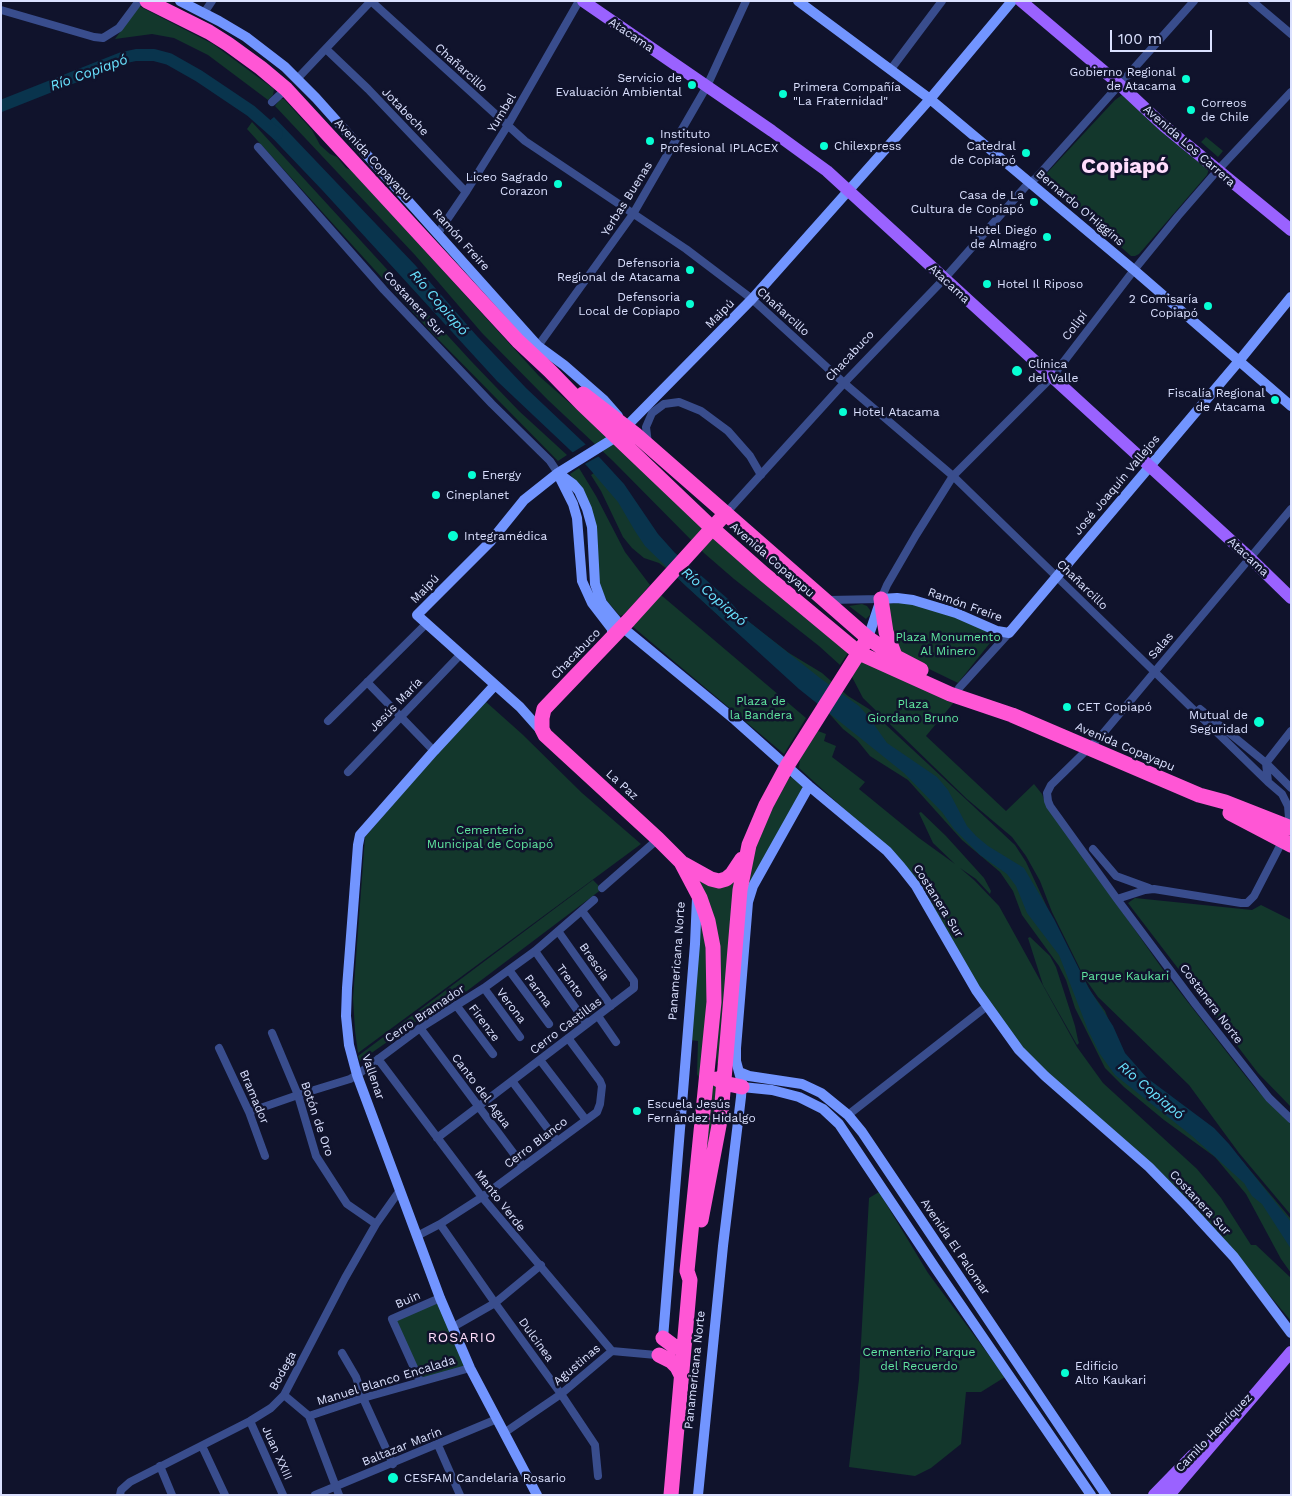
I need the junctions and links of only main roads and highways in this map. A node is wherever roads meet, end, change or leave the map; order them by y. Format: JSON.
{"nodes":[{"id":1,"x":147,"y":1,"type":"edge"},
{"id":2,"x":581,"y":1,"type":"edge"},
{"id":3,"x":1021,"y":1,"type":"edge"},
{"id":4,"x":1291,"y":230,"type":"edge"},
{"id":5,"x":621,"y":432,"type":"junction"},
{"id":6,"x":726,"y":513,"type":"junction"},
{"id":7,"x":712,"y":528,"type":"junction"},
{"id":8,"x":1291,"y":598,"type":"edge"},
{"id":9,"x":881,"y":599,"type":"road end"},
{"id":10,"x":868,"y":638,"type":"junction"},
{"id":11,"x":859,"y":653,"type":"junction"},
{"id":12,"x":896,"y":657,"type":"junction"},
{"id":13,"x":1012,"y":715,"type":"junction"},
{"id":14,"x":545,"y":735,"type":"joint"},
{"id":15,"x":1288,"y":835,"type":"edge"},
{"id":16,"x":749,"y":845,"type":"junction"},
{"id":17,"x":681,"y":862,"type":"junction"},
{"id":18,"x":697,"y":890,"type":"joint"},
{"id":19,"x":735,"y":949,"type":"junction"},
{"id":20,"x":739,"y":995,"type":"road end"},
{"id":21,"x":710,"y":1032,"type":"junction"},
{"id":22,"x":741,"y":1079,"type":"road end"},
{"id":23,"x":724,"y":1083,"type":"junction"},
{"id":24,"x":690,"y":1280,"type":"junction"},
{"id":25,"x":663,"y":1338,"type":"road end"},
{"id":26,"x":683,"y":1349,"type":"junction"},
{"id":27,"x":1291,"y":1352,"type":"edge"},
{"id":28,"x":659,"y":1355,"type":"road end"},
{"id":29,"x":1274,"y":1370,"type":"junction"},
{"id":30,"x":681,"y":1375,"type":"junction"},
{"id":31,"x":671,"y":1495,"type":"edge"},
{"id":32,"x":1154,"y":1495,"type":"edge"},
{"id":33,"x":1169,"y":1495,"type":"edge"}],
"edges":[{"from":1,"to":5,"type":"highway","name":"Avenida Copayapu"},
{"from":2,"to":8,"type":"main road","name":"Atacama"},
{"from":3,"to":4,"type":"main road","name":"Avenida Los Carrera"},
{"from":5,"to":6,"type":"highway","name":"Avenida Copayapu"},
{"from":5,"to":7,"type":"highway","name":"Avenida Copayapu"},
{"from":6,"to":7,"type":"highway","name":"Chacabuco"},
{"from":6,"to":10,"type":"highway","name":"Avenida Copayapu"},
{"from":7,"to":11,"type":"highway","name":"Avenida Copayapu"},
{"from":7,"to":14,"type":"highway","name":"Chacabuco"},
{"from":9,"to":12,"type":"highway"},
{"from":10,"to":11,"type":"highway","name":"Panamericana Norte"},
{"from":10,"to":12,"type":"highway","name":"Avenida Copayapu"},
{"from":11,"to":13,"type":"highway","name":"Avenida Copayapu"},
{"from":11,"to":16,"type":"highway","name":"Panamericana Norte"},
{"from":12,"to":13,"type":"highway","name":"Avenida Copayapu"},
{"from":13,"to":15,"type":"highway","name":"Avenida Copayapu"},
{"from":14,"to":17,"type":"highway","name":"La Paz"},
{"from":16,"to":17,"type":"highway"},
{"from":16,"to":19,"type":"highway","name":"Panamericana Norte"},
{"from":17,"to":18,"type":"highway","name":"La Paz"},
{"from":18,"to":21,"type":"highway","name":"Panamericana Norte"},
{"from":19,"to":20,"type":"highway"},
{"from":19,"to":23,"type":"highway","name":"Panamericana Norte"},
{"from":21,"to":23,"type":"highway"},
{"from":21,"to":24,"type":"highway","name":"Panamericana Norte"},
{"from":22,"to":23,"type":"highway"},
{"from":23,"to":24,"type":"highway","name":"Panamericana Norte"},
{"from":24,"to":26,"type":"highway","name":"Panamericana Norte"},
{"from":25,"to":26,"type":"highway"},
{"from":26,"to":30,"type":"highway","name":"Panamericana Norte"},
{"from":27,"to":29,"type":"main road","name":"Camilo Henríquez"},
{"from":28,"to":30,"type":"highway"},
{"from":29,"to":32,"type":"main road","name":"Camilo Henríquez"},
{"from":29,"to":33,"type":"main road","name":"Camilo Henríquez"},
{"from":30,"to":31,"type":"highway","name":"Panamericana Norte"}]}
